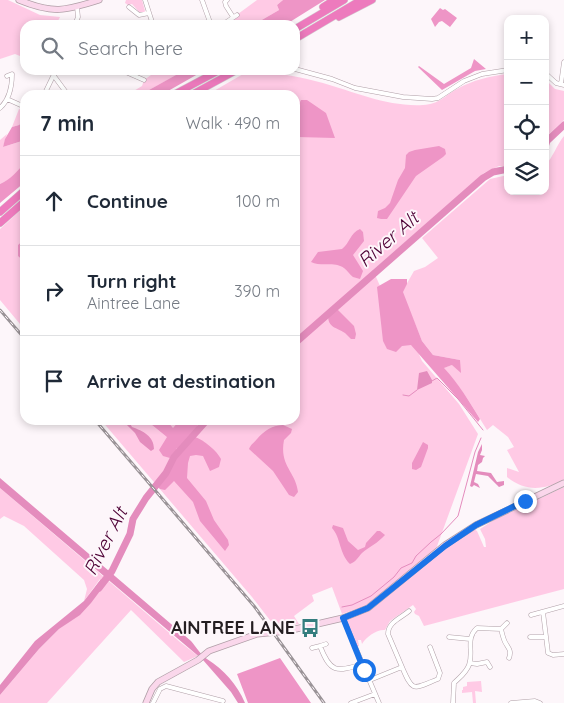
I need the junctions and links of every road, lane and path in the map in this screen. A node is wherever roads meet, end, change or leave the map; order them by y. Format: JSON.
{"nodes":[{"id":1,"x":19,"y":0,"type":"edge"},
{"id":2,"x":99,"y":0,"type":"edge"},
{"id":3,"x":145,"y":0,"type":"edge"},
{"id":4,"x":202,"y":0,"type":"edge"},
{"id":5,"x":227,"y":0,"type":"edge"},
{"id":6,"x":334,"y":0,"type":"edge"},
{"id":7,"x":344,"y":0,"type":"edge"},
{"id":8,"x":361,"y":0,"type":"edge"},
{"id":9,"x":372,"y":0,"type":"edge"},
{"id":10,"x":76,"y":7,"type":"junction"},
{"id":11,"x":129,"y":7,"type":"dead end"},
{"id":12,"x":149,"y":13,"type":"junction"},
{"id":13,"x":77,"y":20,"type":"edge"},
{"id":14,"x":151,"y":20,"type":"edge"},
{"id":15,"x":209,"y":20,"type":"edge"},
{"id":16,"x":229,"y":20,"type":"edge"},
{"id":17,"x":300,"y":25,"type":"edge"},
{"id":18,"x":300,"y":26,"type":"edge"},
{"id":19,"x":306,"y":33,"type":"junction"},
{"id":20,"x":300,"y":36,"type":"edge"},
{"id":21,"x":564,"y":62,"type":"edge"},
{"id":22,"x":300,"y":71,"type":"edge"},
{"id":23,"x":504,"y":71,"type":"edge"},
{"id":24,"x":17,"y":72,"type":"dead end"},
{"id":25,"x":12,"y":74,"type":"junction"},
{"id":26,"x":134,"y":75,"type":"edge"},
{"id":27,"x":211,"y":75,"type":"edge"},
{"id":28,"x":229,"y":75,"type":"edge"},
{"id":29,"x":7,"y":76,"type":"dead end"},
{"id":30,"x":54,"y":76,"type":"joint"},
{"id":31,"x":549,"y":76,"type":"edge"},
{"id":32,"x":144,"y":80,"type":"dead end"},
{"id":33,"x":562,"y":85,"type":"edge"},
{"id":34,"x":47,"y":90,"type":"edge"},
{"id":35,"x":64,"y":90,"type":"edge"},
{"id":36,"x":182,"y":90,"type":"edge"},
{"id":37,"x":200,"y":90,"type":"edge"},
{"id":38,"x":7,"y":99,"type":"junction"},
{"id":39,"x":20,"y":105,"type":"edge"},
{"id":40,"x":0,"y":108,"type":"edge"},
{"id":41,"x":20,"y":194,"type":"edge"},
{"id":42,"x":20,"y":205,"type":"edge"},
{"id":43,"x":0,"y":212,"type":"edge"},
{"id":44,"x":0,"y":223,"type":"edge"},
{"id":45,"x":564,"y":483,"type":"edge"},
{"id":46,"x":564,"y":606,"type":"edge"},
{"id":47,"x":409,"y":612,"type":"dead end"},
{"id":48,"x":543,"y":612,"type":"junction"},
{"id":49,"x":531,"y":615,"type":"dead end"},
{"id":50,"x":343,"y":618,"type":"junction"},
{"id":51,"x":507,"y":623,"type":"dead end"},
{"id":52,"x":501,"y":629,"type":"junction"},
{"id":53,"x":546,"y":636,"type":"junction"},
{"id":54,"x":449,"y":637,"type":"dead end"},
{"id":55,"x":530,"y":637,"type":"dead end"},
{"id":56,"x":470,"y":639,"type":"junction"},
{"id":57,"x":326,"y":644,"type":"dead end"},
{"id":58,"x":320,"y":646,"type":"junction"},
{"id":59,"x":430,"y":647,"type":"dead end"},
{"id":60,"x":312,"y":648,"type":"dead end"},
{"id":61,"x":564,"y":654,"type":"edge"},
{"id":62,"x":509,"y":658,"type":"dead end"},
{"id":63,"x":470,"y":663,"type":"junction"},
{"id":64,"x":362,"y":664,"type":"junction"},
{"id":65,"x":402,"y":667,"type":"junction"},
{"id":66,"x":490,"y":667,"type":"dead end"},
{"id":67,"x":370,"y":680,"type":"junction"},
{"id":68,"x":375,"y":694,"type":"junction"},
{"id":69,"x":223,"y":701,"type":"dead end"},
{"id":70,"x":146,"y":703,"type":"edge"},
{"id":71,"x":153,"y":703,"type":"edge"},
{"id":72,"x":351,"y":703,"type":"edge"},
{"id":73,"x":379,"y":703,"type":"edge"},
{"id":74,"x":454,"y":703,"type":"edge"},
{"id":75,"x":511,"y":703,"type":"edge"},
{"id":76,"x":540,"y":703,"type":"edge"}],
"edges":[{"from":1,"to":10,"type":"main road"},
{"from":2,"to":10,"type":"main road"},
{"from":3,"to":12,"type":"street"},
{"from":4,"to":15,"type":"street"},
{"from":5,"to":16,"type":"street"},
{"from":6,"to":17,"type":"highway"},
{"from":7,"to":18,"type":"highway"},
{"from":8,"to":19,"type":"highway"},
{"from":9,"to":19,"type":"highway"},
{"from":10,"to":13,"type":"street"},
{"from":11,"to":12,"type":"street"},
{"from":12,"to":14,"type":"street"},
{"from":19,"to":20,"type":"highway"},
{"from":21,"to":33,"type":"street"},
{"from":22,"to":23,"type":"street"},
{"from":24,"to":25,"type":"street"},
{"from":25,"to":29,"type":"street"},
{"from":25,"to":38,"type":"street"},
{"from":26,"to":32,"type":"street"},
{"from":27,"to":36,"type":"highway"},
{"from":28,"to":37,"type":"highway"},
{"from":30,"to":34,"type":"street"},
{"from":30,"to":35,"type":"street"},
{"from":31,"to":33,"type":"street"},
{"from":38,"to":39,"type":"street"},
{"from":38,"to":40,"type":"street"},
{"from":41,"to":43,"type":"highway"},
{"from":42,"to":44,"type":"highway"},
{"from":45,"to":50,"type":"main road"},
{"from":46,"to":48,"type":"street"},
{"from":47,"to":65,"type":"street"},
{"from":48,"to":49,"type":"street"},
{"from":48,"to":53,"type":"street"},
{"from":50,"to":64,"type":"street"},
{"from":50,"to":70,"type":"main road"},
{"from":51,"to":52,"type":"street"},
{"from":52,"to":56,"type":"street"},
{"from":52,"to":62,"type":"street"},
{"from":53,"to":55,"type":"street"},
{"from":53,"to":61,"type":"street"},
{"from":54,"to":56,"type":"street"},
{"from":56,"to":63,"type":"street"},
{"from":57,"to":58,"type":"street"},
{"from":58,"to":60,"type":"street"},
{"from":58,"to":64,"type":"street"},
{"from":59,"to":65,"type":"street"},
{"from":63,"to":66,"type":"street"},
{"from":63,"to":74,"type":"street"},
{"from":64,"to":67,"type":"street"},
{"from":65,"to":67,"type":"street"},
{"from":67,"to":68,"type":"street"},
{"from":68,"to":72,"type":"street"},
{"from":68,"to":73,"type":"street"},
{"from":69,"to":71,"type":"street"},
{"from":75,"to":76,"type":"street"}]}
